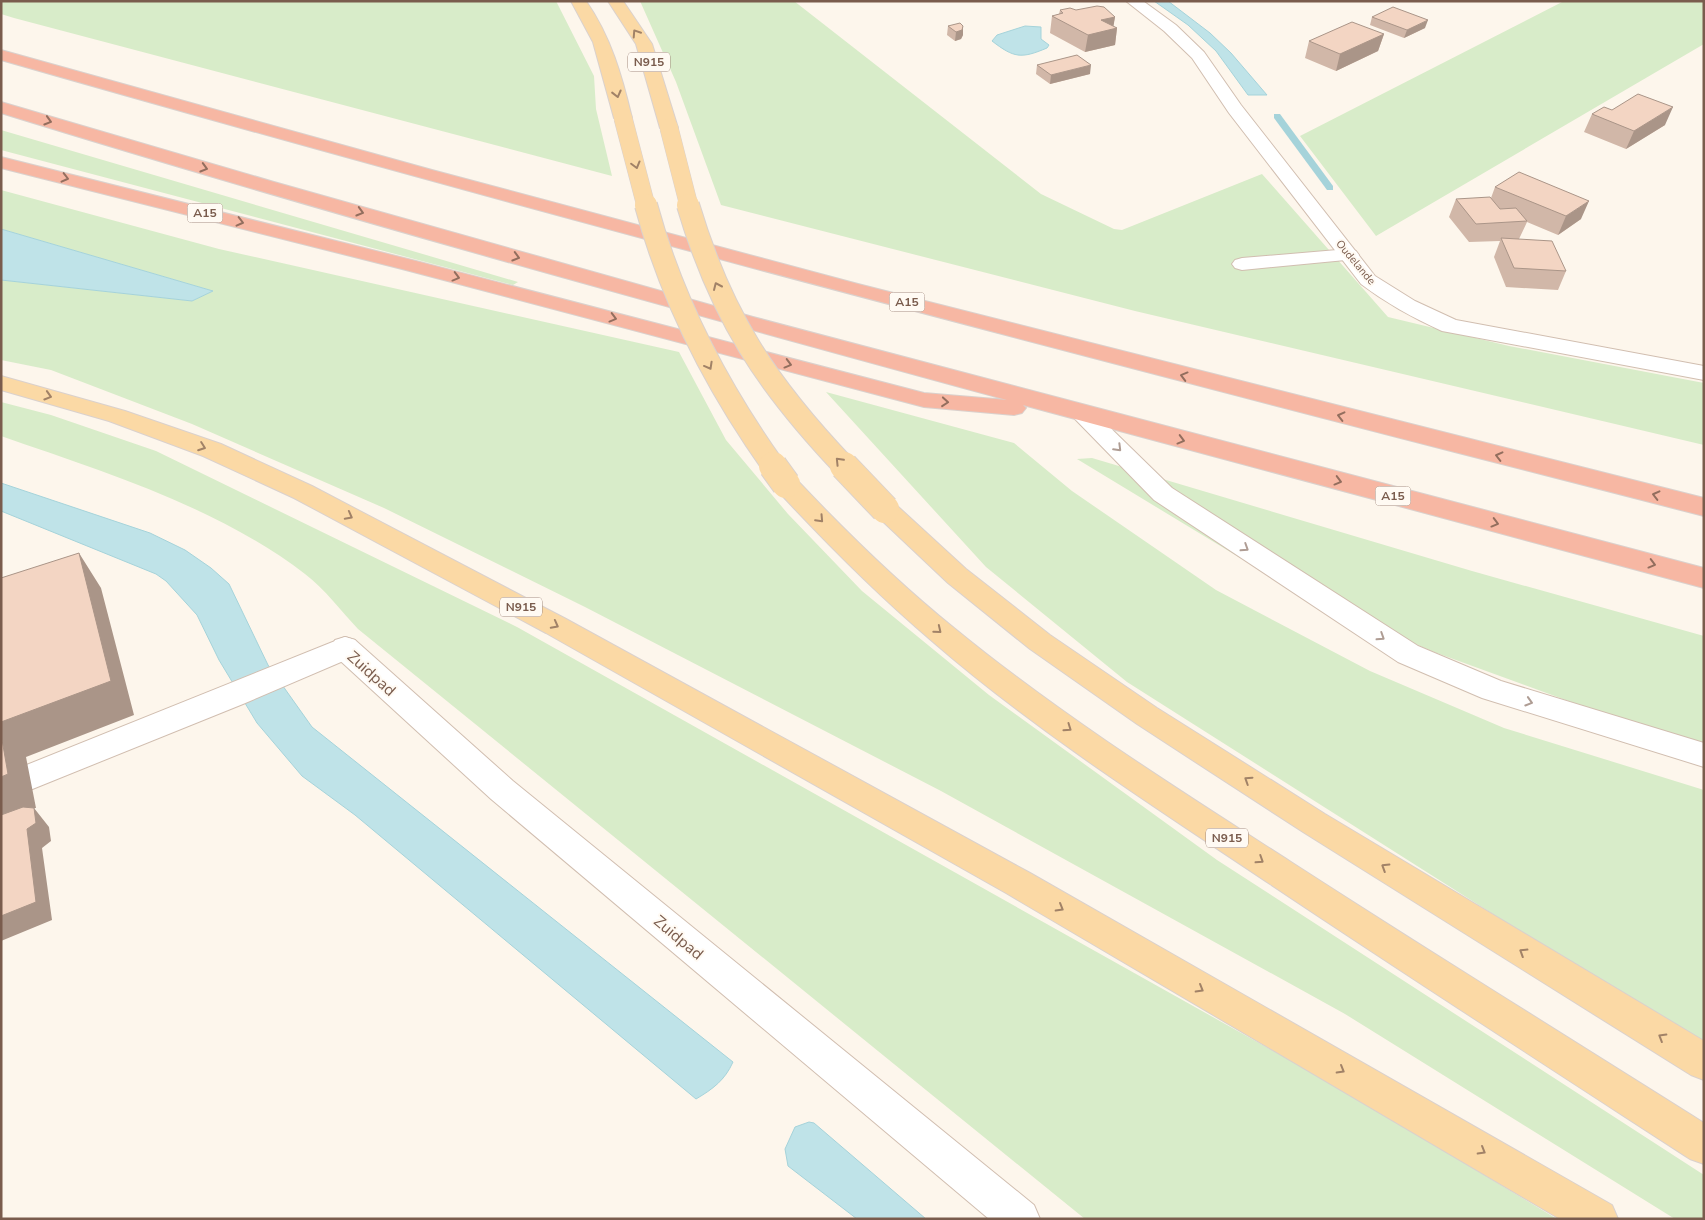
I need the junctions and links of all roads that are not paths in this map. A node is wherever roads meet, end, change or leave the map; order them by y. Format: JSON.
{"nodes":[{"id":1,"x":578,"y":1,"type":"edge"},
{"id":2,"x":616,"y":1,"type":"edge"},
{"id":3,"x":1133,"y":1,"type":"edge"},
{"id":4,"x":1,"y":42,"type":"edge"},
{"id":5,"x":1,"y":55,"type":"edge"},
{"id":6,"x":113,"y":87,"type":"junction"},
{"id":7,"x":1,"y":107,"type":"edge"},
{"id":8,"x":1,"y":162,"type":"edge"},
{"id":9,"x":1348,"y":255,"type":"junction"},
{"id":10,"x":1242,"y":264,"type":"dead end"},
{"id":11,"x":1704,"y":373,"type":"edge"},
{"id":12,"x":1,"y":383,"type":"edge"},
{"id":13,"x":1083,"y":414,"type":"junction"},
{"id":14,"x":1704,"y":507,"type":"edge"},
{"id":15,"x":1704,"y":578,"type":"edge"},
{"id":16,"x":1704,"y":755,"type":"edge"},
{"id":17,"x":30,"y":777,"type":"dead end"},
{"id":18,"x":1704,"y":1062,"type":"edge"},
{"id":19,"x":1704,"y":1145,"type":"edge"},
{"id":20,"x":1020,"y":1219,"type":"edge"},
{"id":21,"x":1598,"y":1219,"type":"edge"}],
"edges":[{"from":1,"to":19,"type":"main road","number":"N915","one_way":true,"bridge":true},
{"from":18,"to":2,"type":"main road","number":"N915","one_way":true,"bridge":true},
{"from":3,"to":9,"type":"street","name":"Oudelande"},
{"from":4,"to":6,"type":"highway","number":"A15"},
{"from":5,"to":6,"type":"highway","number":"A15"},
{"from":14,"to":6,"type":"highway","number":"A15","one_way":true},
{"from":7,"to":13,"type":"highway","number":"A15","one_way":true},
{"from":8,"to":13,"type":"highway","number":"A15","one_way":true},
{"from":9,"to":10,"type":"street"},
{"from":9,"to":11,"type":"street","name":"Oudelande"},
{"from":12,"to":21,"type":"main road","number":"N915","one_way":true},
{"from":13,"to":15,"type":"highway","number":"A15","one_way":true},
{"from":13,"to":16,"type":"street","one_way":true},
{"from":17,"to":20,"type":"street","name":"Zuidpad"}]}
